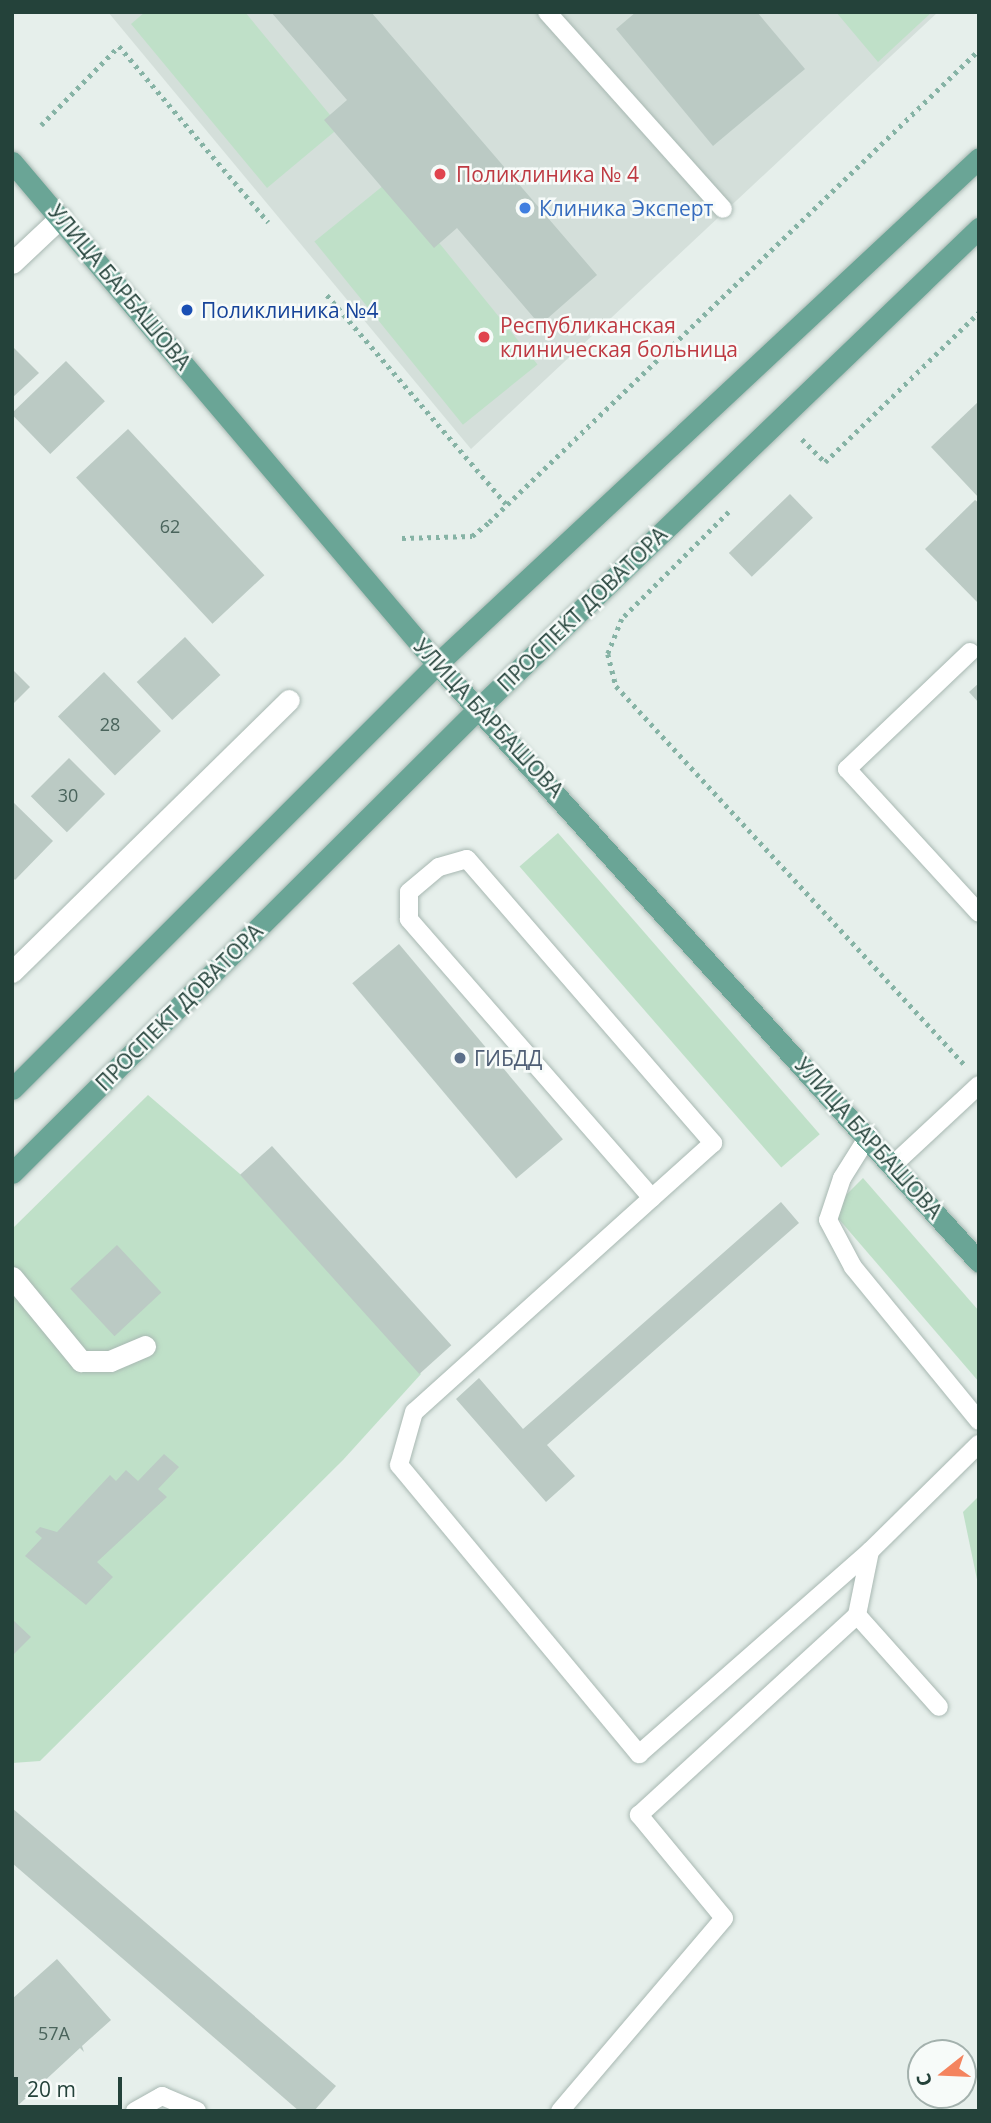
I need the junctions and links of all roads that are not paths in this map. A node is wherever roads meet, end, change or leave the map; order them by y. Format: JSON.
{"nodes":[{"id":1,"x":547,"y":12,"type":"edge"},
{"id":2,"x":979,"y":158,"type":"edge"},
{"id":3,"x":12,"y":162,"type":"edge"},
{"id":4,"x":723,"y":209,"type":"dead end"},
{"id":5,"x":61,"y":217,"type":"junction"},
{"id":6,"x":979,"y":228,"type":"edge"},
{"id":7,"x":12,"y":262,"type":"edge"},
{"id":8,"x":970,"y":652,"type":"dead end"},
{"id":9,"x":437,"y":664,"type":"junction"},
{"id":10,"x":289,"y":700,"type":"dead end"},
{"id":11,"x":480,"y":707,"type":"junction"},
{"id":12,"x":979,"y":913,"type":"edge"},
{"id":13,"x":16,"y":962,"type":"edge"},
{"id":14,"x":975,"y":1079,"type":"edge"},
{"id":15,"x":12,"y":1089,"type":"edge"},
{"id":16,"x":869,"y":1135,"type":"junction"},
{"id":17,"x":894,"y":1164,"type":"junction"},
{"id":18,"x":12,"y":1172,"type":"edge"},
{"id":19,"x":652,"y":1198,"type":"junction"},
{"id":20,"x":979,"y":1262,"type":"edge"},
{"id":21,"x":12,"y":1277,"type":"edge"},
{"id":22,"x":145,"y":1346,"type":"dead end"},
{"id":23,"x":979,"y":1421,"type":"edge"},
{"id":24,"x":979,"y":1444,"type":"edge"},
{"id":25,"x":870,"y":1551,"type":"junction"},
{"id":26,"x":857,"y":1615,"type":"junction"},
{"id":27,"x":939,"y":1707,"type":"dead end"},
{"id":28,"x":135,"y":2111,"type":"edge"},
{"id":29,"x":197,"y":2111,"type":"edge"},
{"id":30,"x":560,"y":2111,"type":"edge"}],
"edges":[{"from":1,"to":4,"type":"lane"},
{"from":2,"to":9,"type":"main road"},
{"from":3,"to":5,"type":"main road","name":"УЛИЦА БАРБАШОВА"},
{"from":5,"to":7,"type":"street"},
{"from":5,"to":9,"type":"main road","name":"УЛИЦА БАРБАШОВА"},
{"from":6,"to":11,"type":"main road","name":"ПРОСПЕКТ ДОВАТОРА"},
{"from":8,"to":12,"type":"lane"},
{"from":9,"to":11,"type":"main road","name":"УЛИЦА БАРБАШОВА"},
{"from":9,"to":15,"type":"main road"},
{"from":10,"to":13,"type":"street"},
{"from":11,"to":16,"type":"main road","name":"УЛИЦА БАРБАШОВА"},
{"from":11,"to":18,"type":"main road","name":"ПРОСПЕКТ ДОВАТОРА"},
{"from":14,"to":17,"type":"lane"},
{"from":16,"to":17,"type":"main road","name":"УЛИЦА БАРБАШОВА"},
{"from":16,"to":23,"type":"lane"},
{"from":17,"to":20,"type":"main road","name":"УЛИЦА БАРБАШОВА"},
{"from":19,"to":19,"type":"lane"},
{"from":19,"to":25,"type":"lane"},
{"from":21,"to":22,"type":"street"},
{"from":24,"to":25,"type":"lane"},
{"from":25,"to":26,"type":"lane"},
{"from":26,"to":27,"type":"lane"},
{"from":26,"to":30,"type":"lane"},
{"from":28,"to":29,"type":"lane"}]}
